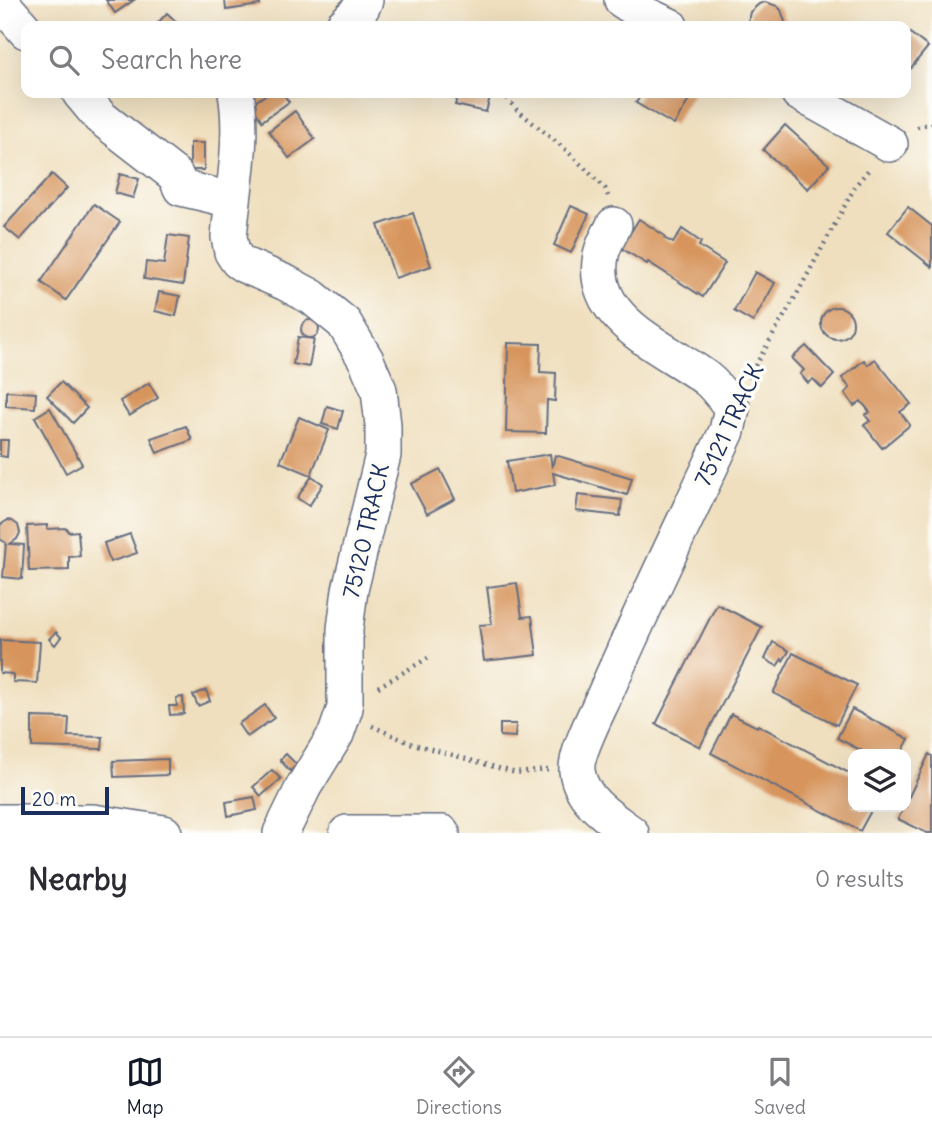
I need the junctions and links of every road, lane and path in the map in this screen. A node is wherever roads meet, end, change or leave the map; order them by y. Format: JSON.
{"nodes":[{"id":1,"x":365,"y":0,"type":"edge"},
{"id":2,"x":0,"y":1,"type":"edge"},
{"id":3,"x":348,"y":21,"type":"edge"},
{"id":4,"x":21,"y":25,"type":"edge"},
{"id":5,"x":83,"y":98,"type":"edge"},
{"id":6,"x":237,"y":98,"type":"edge"},
{"id":7,"x":506,"y":98,"type":"edge"},
{"id":8,"x":808,"y":98,"type":"edge"},
{"id":9,"x":932,"y":123,"type":"edge"},
{"id":10,"x":890,"y":144,"type":"junction"},
{"id":11,"x":232,"y":200,"type":"junction"},
{"id":12,"x":614,"y":225,"type":"joint"},
{"id":13,"x":727,"y":431,"type":"junction"},
{"id":14,"x":428,"y":658,"type":"dead end"},
{"id":15,"x":349,"y":710,"type":"junction"},
{"id":16,"x":576,"y":766,"type":"junction"},
{"id":17,"x":0,"y":822,"type":"edge"},
{"id":18,"x":164,"y":833,"type":"edge"},
{"id":19,"x":281,"y":833,"type":"edge"},
{"id":20,"x":347,"y":833,"type":"edge"},
{"id":21,"x":442,"y":833,"type":"edge"},
{"id":22,"x":631,"y":833,"type":"edge"}],
"edges":[{"from":1,"to":3,"type":"street"},
{"from":2,"to":4,"type":"street"},
{"from":5,"to":11,"type":"street"},
{"from":6,"to":11,"type":"street","name":"75120 TRACK"},
{"from":7,"to":12,"type":"path"},
{"from":8,"to":10,"type":"street"},
{"from":9,"to":10,"type":"path","name":"75121 TRACK"},
{"from":10,"to":13,"type":"path","name":"75121 TRACK"},
{"from":11,"to":15,"type":"street","name":"75120 TRACK"},
{"from":12,"to":13,"type":"street"},
{"from":13,"to":16,"type":"street","name":"75121 TRACK"},
{"from":14,"to":15,"type":"path"},
{"from":15,"to":16,"type":"path"},
{"from":15,"to":19,"type":"street"},
{"from":16,"to":22,"type":"street"},
{"from":17,"to":18,"type":"street"},
{"from":20,"to":21,"type":"street"}]}
